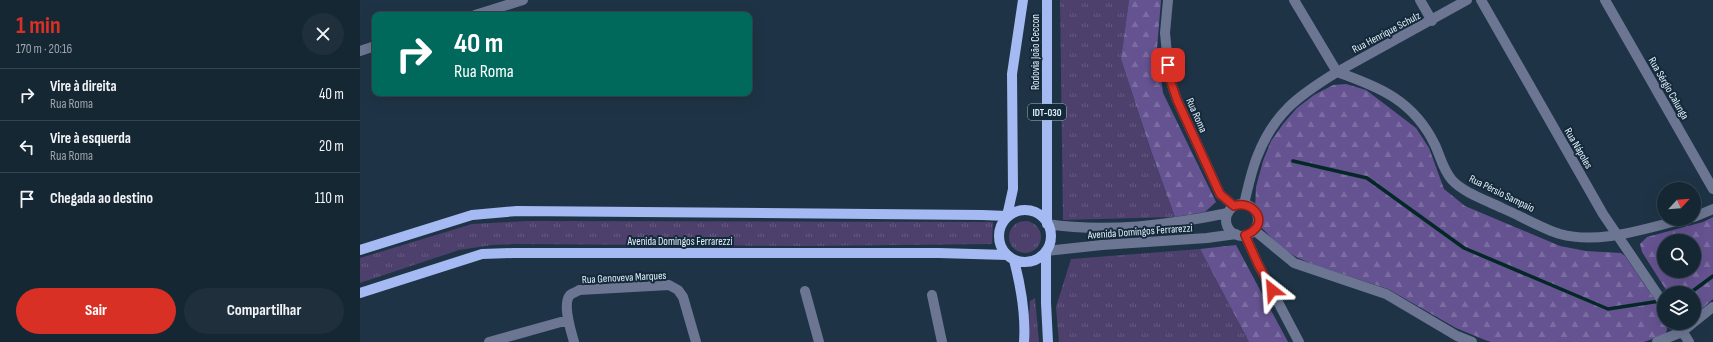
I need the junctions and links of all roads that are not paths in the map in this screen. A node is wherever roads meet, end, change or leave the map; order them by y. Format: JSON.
{"nodes":[{"id":1,"x":523,"y":0,"type":"edge"},
{"id":2,"x":1023,"y":0,"type":"edge"},
{"id":3,"x":1047,"y":0,"type":"edge"},
{"id":4,"x":1168,"y":0,"type":"edge"},
{"id":5,"x":1294,"y":0,"type":"edge"},
{"id":6,"x":1420,"y":0,"type":"edge"},
{"id":7,"x":1467,"y":0,"type":"edge"},
{"id":8,"x":1481,"y":0,"type":"edge"},
{"id":9,"x":1605,"y":0,"type":"edge"},
{"id":10,"x":485,"y":12,"type":"edge"},
{"id":11,"x":1432,"y":21,"type":"junction"},
{"id":12,"x":372,"y":47,"type":"edge"},
{"id":13,"x":360,"y":51,"type":"edge"},
{"id":14,"x":1337,"y":72,"type":"junction"},
{"id":15,"x":1713,"y":188,"type":"edge"},
{"id":16,"x":1235,"y":208,"type":"junction"},
{"id":17,"x":1713,"y":209,"type":"edge"},
{"id":18,"x":1701,"y":214,"type":"edge"},
{"id":19,"x":1007,"y":216,"type":"junction"},
{"id":20,"x":1047,"y":224,"type":"junction"},
{"id":21,"x":1657,"y":225,"type":"edge"},
{"id":22,"x":1245,"y":233,"type":"junction"},
{"id":23,"x":1617,"y":234,"type":"junction"},
{"id":24,"x":360,"y":250,"type":"edge"},
{"id":25,"x":1046,"y":251,"type":"junction"},
{"id":26,"x":1010,"y":257,"type":"junction"},
{"id":27,"x":805,"y":291,"type":"dead end"},
{"id":28,"x":360,"y":293,"type":"edge"},
{"id":29,"x":1657,"y":293,"type":"edge"},
{"id":30,"x":932,"y":295,"type":"dead end"},
{"id":31,"x":1713,"y":307,"type":"edge"},
{"id":32,"x":1701,"y":317,"type":"edge"},
{"id":33,"x":568,"y":320,"type":"junction"},
{"id":34,"x":1675,"y":330,"type":"edge"},
{"id":35,"x":1682,"y":330,"type":"edge"},
{"id":36,"x":1454,"y":339,"type":"edge"},
{"id":37,"x":489,"y":342,"type":"edge"},
{"id":38,"x":574,"y":342,"type":"edge"},
{"id":39,"x":696,"y":342,"type":"edge"},
{"id":40,"x":819,"y":342,"type":"edge"},
{"id":41,"x":942,"y":342,"type":"edge"},
{"id":42,"x":1024,"y":342,"type":"edge"},
{"id":43,"x":1048,"y":342,"type":"edge"},
{"id":44,"x":1299,"y":342,"type":"edge"},
{"id":45,"x":1472,"y":342,"type":"edge"},
{"id":46,"x":1657,"y":342,"type":"edge"},
{"id":47,"x":1689,"y":342,"type":"edge"}],
"edges":[{"from":1,"to":10,"type":"street"},
{"from":2,"to":19,"type":"main road","name":"Rodovia João Ceccon","number":"IDT-030"},
{"from":3,"to":20,"type":"main road","name":"Rodovia João Ceccon","number":"IDT-030"},
{"from":4,"to":16,"type":"street","name":"Rua Roma"},
{"from":5,"to":14,"type":"street"},
{"from":6,"to":11,"type":"street"},
{"from":7,"to":11,"type":"street","name":"Rua Henrique Schulz"},
{"from":8,"to":23,"type":"street","name":"Rua Nápoles"},
{"from":9,"to":15,"type":"street","name":"Rua Sérgio Calunga"},
{"from":11,"to":14,"type":"street","name":"Rua Henrique Schulz"},
{"from":12,"to":13,"type":"street"},
{"from":14,"to":16,"type":"street"},
{"from":14,"to":23,"type":"street","name":"Rua Pérsio Sampaio"},
{"from":16,"to":20,"type":"street","name":"Avenida Domingos Ferrarezzi"},
{"from":16,"to":22,"type":"street","name":"Rua Roma"},
{"from":16,"to":22,"type":"street","name":"Rua Roma"},
{"from":17,"to":18,"type":"street"},
{"from":19,"to":20,"type":"main road"},
{"from":19,"to":24,"type":"main road"},
{"from":19,"to":26,"type":"main road"},
{"from":20,"to":25,"type":"main road"},
{"from":21,"to":23,"type":"street","name":"Rua Pérsio Sampaio"},
{"from":22,"to":25,"type":"street","name":"Avenida Domingos Ferrarezzi"},
{"from":22,"to":36,"type":"street"},
{"from":22,"to":44,"type":"street","name":"Rua Roma"},
{"from":23,"to":29,"type":"street","name":"Rua Nápoles"},
{"from":25,"to":26,"type":"main road"},
{"from":25,"to":43,"type":"main road"},
{"from":26,"to":28,"type":"main road","name":"Avenida Domingos Ferrarezzi"},
{"from":26,"to":42,"type":"main road"},
{"from":27,"to":40,"type":"street"},
{"from":30,"to":41,"type":"street"},
{"from":31,"to":32,"type":"street"},
{"from":33,"to":37,"type":"street"},
{"from":33,"to":38,"type":"street"},
{"from":33,"to":39,"type":"street","name":"Rua Genoveva Marques"},
{"from":34,"to":46,"type":"street"},
{"from":35,"to":47,"type":"street"},
{"from":36,"to":45,"type":"street"}]}
